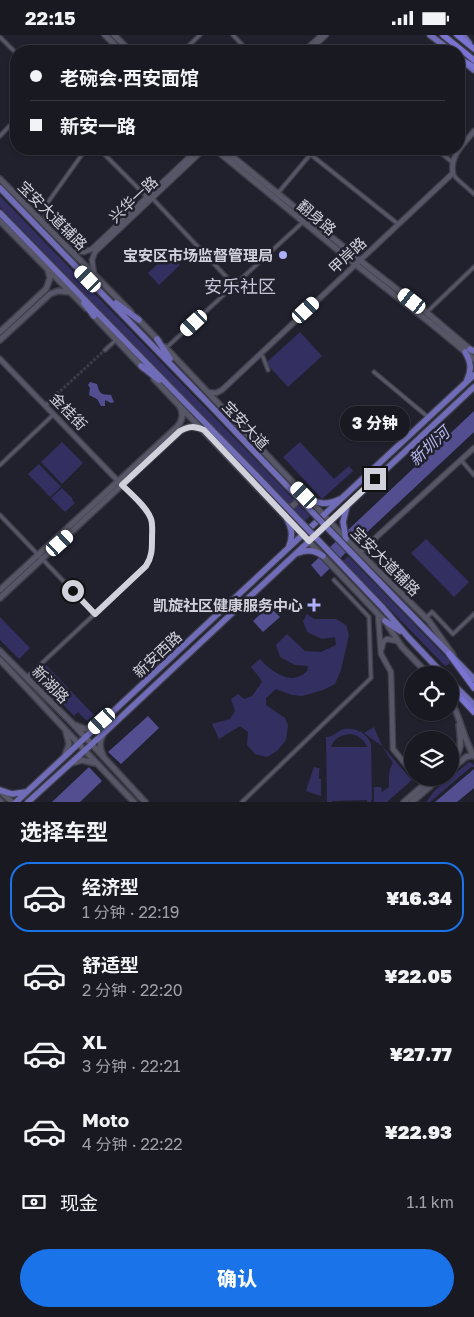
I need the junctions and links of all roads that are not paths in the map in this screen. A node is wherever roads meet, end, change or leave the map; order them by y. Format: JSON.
{"nodes":[{"id":1,"x":105,"y":35,"type":"edge"},
{"id":2,"x":114,"y":35,"type":"edge"},
{"id":3,"x":200,"y":35,"type":"edge"},
{"id":4,"x":233,"y":35,"type":"edge"},
{"id":5,"x":322,"y":35,"type":"edge"},
{"id":6,"x":326,"y":35,"type":"edge"},
{"id":7,"x":430,"y":35,"type":"edge"},
{"id":8,"x":443,"y":35,"type":"edge"},
{"id":9,"x":457,"y":35,"type":"edge"},
{"id":10,"x":463,"y":35,"type":"edge"},
{"id":11,"x":0,"y":37,"type":"edge"},
{"id":12,"x":115,"y":45,"type":"edge"},
{"id":13,"x":124,"y":45,"type":"edge"},
{"id":14,"x":189,"y":45,"type":"edge"},
{"id":15,"x":242,"y":45,"type":"edge"},
{"id":16,"x":314,"y":45,"type":"edge"},
{"id":17,"x":315,"y":45,"type":"edge"},
{"id":18,"x":442,"y":45,"type":"edge"},
{"id":19,"x":455,"y":45,"type":"edge"},
{"id":20,"x":10,"y":47,"type":"edge"},
{"id":21,"x":473,"y":48,"type":"edge"},
{"id":22,"x":10,"y":125,"type":"edge"},
{"id":23,"x":474,"y":131,"type":"edge"},
{"id":24,"x":0,"y":136,"type":"edge"},
{"id":25,"x":465,"y":143,"type":"edge"},
{"id":26,"x":82,"y":155,"type":"edge"},
{"id":27,"x":105,"y":155,"type":"edge"},
{"id":28,"x":193,"y":155,"type":"edge"},
{"id":29,"x":229,"y":155,"type":"edge"},
{"id":30,"x":229,"y":155,"type":"edge"},
{"id":31,"x":309,"y":155,"type":"edge"},
{"id":32,"x":311,"y":155,"type":"edge"},
{"id":33,"x":443,"y":155,"type":"edge"},
{"id":34,"x":455,"y":155,"type":"edge"},
{"id":35,"x":452,"y":162,"type":"junction"},
{"id":36,"x":453,"y":173,"type":"junction"},
{"id":37,"x":0,"y":179,"type":"edge"},
{"id":38,"x":0,"y":189,"type":"edge"},
{"id":39,"x":278,"y":193,"type":"junction"},
{"id":40,"x":474,"y":194,"type":"edge"},
{"id":41,"x":150,"y":197,"type":"junction"},
{"id":42,"x":0,"y":213,"type":"edge"},
{"id":43,"x":0,"y":221,"type":"edge"},
{"id":44,"x":304,"y":221,"type":"junction"},
{"id":45,"x":398,"y":224,"type":"junction"},
{"id":46,"x":45,"y":225,"type":"junction"},
{"id":47,"x":71,"y":250,"type":"junction"},
{"id":48,"x":358,"y":262,"type":"junction"},
{"id":49,"x":474,"y":267,"type":"edge"},
{"id":50,"x":48,"y":270,"type":"junction"},
{"id":51,"x":94,"y":273,"type":"junction"},
{"id":52,"x":88,"y":279,"type":"junction"},
{"id":53,"x":234,"y":285,"type":"junction"},
{"id":54,"x":71,"y":290,"type":"junction"},
{"id":55,"x":426,"y":312,"type":"junction"},
{"id":56,"x":94,"y":316,"type":"joint"},
{"id":57,"x":138,"y":320,"type":"junction"},
{"id":58,"x":0,"y":332,"type":"edge"},
{"id":59,"x":157,"y":339,"type":"junction"},
{"id":60,"x":0,"y":340,"type":"edge"},
{"id":61,"x":116,"y":340,"type":"junction"},
{"id":62,"x":166,"y":349,"type":"junction"},
{"id":63,"x":105,"y":350,"type":"tunnel mouth"},
{"id":64,"x":471,"y":351,"type":"edge"},
{"id":65,"x":260,"y":354,"type":"junction"},
{"id":66,"x":0,"y":359,"type":"edge"},
{"id":67,"x":474,"y":359,"type":"edge"},
{"id":68,"x":141,"y":366,"type":"junction"},
{"id":69,"x":268,"y":370,"type":"dead end"},
{"id":70,"x":374,"y":373,"type":"dead end"},
{"id":71,"x":474,"y":375,"type":"edge"},
{"id":72,"x":191,"y":386,"type":"junction"},
{"id":73,"x":463,"y":386,"type":"junction"},
{"id":74,"x":472,"y":389,"type":"edge"},
{"id":75,"x":222,"y":390,"type":"junction"},
{"id":76,"x":206,"y":391,"type":"junction"},
{"id":77,"x":58,"y":394,"type":"tunnel mouth"},
{"id":78,"x":180,"y":397,"type":"junction"},
{"id":79,"x":179,"y":404,"type":"junction"},
{"id":80,"x":46,"y":405,"type":"junction"},
{"id":81,"x":222,"y":408,"type":"junction"},
{"id":82,"x":54,"y":414,"type":"junction"},
{"id":83,"x":428,"y":418,"type":"junction"},
{"id":84,"x":204,"y":430,"type":"junction"},
{"id":85,"x":474,"y":448,"type":"edge"},
{"id":86,"x":461,"y":461,"type":"junction"},
{"id":87,"x":0,"y":465,"type":"edge"},
{"id":88,"x":139,"y":465,"type":"junction"},
{"id":89,"x":474,"y":475,"type":"edge"},
{"id":90,"x":120,"y":483,"type":"junction"},
{"id":91,"x":297,"y":487,"type":"junction"},
{"id":92,"x":304,"y":495,"type":"junction"},
{"id":93,"x":344,"y":497,"type":"junction"},
{"id":94,"x":348,"y":504,"type":"junction"},
{"id":95,"x":278,"y":507,"type":"junction"},
{"id":96,"x":0,"y":515,"type":"edge"},
{"id":97,"x":285,"y":515,"type":"junction"},
{"id":98,"x":324,"y":515,"type":"junction"},
{"id":99,"x":330,"y":521,"type":"junction"},
{"id":100,"x":342,"y":531,"type":"junction"},
{"id":101,"x":303,"y":535,"type":"junction"},
{"id":102,"x":346,"y":539,"type":"joint"},
{"id":103,"x":309,"y":541,"type":"junction"},
{"id":104,"x":360,"y":552,"type":"junction"},
{"id":105,"x":284,"y":553,"type":"junction"},
{"id":106,"x":321,"y":554,"type":"junction"},
{"id":107,"x":40,"y":557,"type":"junction"},
{"id":108,"x":290,"y":559,"type":"junction"},
{"id":109,"x":334,"y":580,"type":"dead end"},
{"id":110,"x":0,"y":591,"type":"edge"},
{"id":111,"x":0,"y":599,"type":"edge"},
{"id":112,"x":95,"y":614,"type":"junction"},
{"id":113,"x":378,"y":614,"type":"junction"},
{"id":114,"x":474,"y":614,"type":"edge"},
{"id":115,"x":426,"y":618,"type":"junction"},
{"id":116,"x":385,"y":621,"type":"junction"},
{"id":117,"x":408,"y":637,"type":"junction"},
{"id":118,"x":397,"y":641,"type":"junction"},
{"id":119,"x":0,"y":651,"type":"edge"},
{"id":120,"x":449,"y":654,"type":"junction"},
{"id":121,"x":0,"y":660,"type":"edge"},
{"id":122,"x":458,"y":662,"type":"junction"},
{"id":123,"x":421,"y":666,"type":"edge"},
{"id":124,"x":435,"y":666,"type":"edge"},
{"id":125,"x":27,"y":677,"type":"junction"},
{"id":126,"x":474,"y":679,"type":"edge"},
{"id":127,"x":474,"y":688,"type":"edge"},
{"id":128,"x":136,"y":690,"type":"junction"},
{"id":129,"x":459,"y":691,"type":"edge"},
{"id":130,"x":459,"y":696,"type":"edge"},
{"id":131,"x":143,"y":697,"type":"junction"},
{"id":132,"x":474,"y":705,"type":"edge"},
{"id":133,"x":474,"y":712,"type":"edge"},
{"id":134,"x":459,"y":720,"type":"edge"},
{"id":135,"x":102,"y":721,"type":"junction"},
{"id":136,"x":458,"y":721,"type":"edge"},
{"id":137,"x":72,"y":723,"type":"junction"},
{"id":138,"x":62,"y":725,"type":"junction"},
{"id":139,"x":104,"y":733,"type":"junction"},
{"id":140,"x":85,"y":737,"type":"junction"},
{"id":141,"x":79,"y":743,"type":"junction"},
{"id":142,"x":91,"y":744,"type":"junction"},
{"id":143,"x":84,"y":750,"type":"junction"},
{"id":144,"x":459,"y":752,"type":"edge"},
{"id":145,"x":396,"y":753,"type":"junction"},
{"id":146,"x":474,"y":755,"type":"edge"},
{"id":147,"x":65,"y":756,"type":"junction"},
{"id":148,"x":105,"y":760,"type":"junction"},
{"id":149,"x":404,"y":762,"type":"edge"},
{"id":150,"x":459,"y":762,"type":"edge"},
{"id":151,"x":97,"y":765,"type":"junction"},
{"id":152,"x":67,"y":766,"type":"junction"},
{"id":153,"x":426,"y":787,"type":"joint"},
{"id":154,"x":0,"y":791,"type":"edge"},
{"id":155,"x":28,"y":791,"type":"junction"},
{"id":156,"x":37,"y":794,"type":"junction"},
{"id":157,"x":14,"y":802,"type":"edge"},
{"id":158,"x":28,"y":802,"type":"edge"},
{"id":159,"x":33,"y":802,"type":"edge"},
{"id":160,"x":134,"y":802,"type":"edge"},
{"id":161,"x":145,"y":802,"type":"edge"},
{"id":162,"x":242,"y":802,"type":"edge"},
{"id":163,"x":404,"y":802,"type":"edge"},
{"id":164,"x":412,"y":802,"type":"edge"}],
"edges":[{"from":1,"to":12,"type":"main road"},
{"from":2,"to":13,"type":"main road"},
{"from":3,"to":14,"type":"street"},
{"from":4,"to":15,"type":"street"},
{"from":5,"to":16,"type":"street"},
{"from":6,"to":17,"type":"street"},
{"from":7,"to":18,"type":"main road"},
{"from":8,"to":19,"type":"highway"},
{"from":9,"to":21,"type":"highway"},
{"from":10,"to":21,"type":"main road"},
{"from":11,"to":20,"type":"street"},
{"from":22,"to":24,"type":"street"},
{"from":23,"to":25,"type":"street"},
{"from":26,"to":46,"type":"street"},
{"from":27,"to":41,"type":"street"},
{"from":28,"to":41,"type":"street","name":"兴华一路"},
{"from":29,"to":39,"type":"main road","name":"翻身路"},
{"from":30,"to":44,"type":"main road","name":"翻身路"},
{"from":31,"to":39,"type":"street"},
{"from":32,"to":45,"type":"street"},
{"from":33,"to":35,"type":"street"},
{"from":34,"to":35,"type":"street"},
{"from":35,"to":36,"type":"street"},
{"from":36,"to":40,"type":"street"},
{"from":36,"to":45,"type":"street","name":"甲岸路"},
{"from":37,"to":46,"type":"main road","name":"宝安大道辅路"},
{"from":38,"to":52,"type":"main road","name":"宝安大道"},
{"from":39,"to":48,"type":"main road","name":"翻身路"},
{"from":41,"to":47,"type":"street","name":"兴华一路"},
{"from":41,"to":51,"type":"street","name":"兴华一路"},
{"from":41,"to":53,"type":"street"},
{"from":42,"to":54,"type":"main road","name":"宝安大道"},
{"from":43,"to":50,"type":"main road"},
{"from":44,"to":48,"type":"main road","name":"翻身路"},
{"from":44,"to":53,"type":"street"},
{"from":45,"to":48,"type":"street","name":"甲岸路"},
{"from":46,"to":47,"type":"main road","name":"宝安大道辅路"},
{"from":47,"to":51,"type":"main road","name":"宝安大道辅路"},
{"from":48,"to":55,"type":"main road","name":"翻身路"},
{"from":48,"to":64,"type":"main road","name":"翻身路"},
{"from":48,"to":65,"type":"street","name":"甲岸路"},
{"from":49,"to":55,"type":"street"},
{"from":50,"to":54,"type":"main road"},
{"from":50,"to":58,"type":"main road"},
{"from":51,"to":57,"type":"main road","name":"宝安大道辅路"},
{"from":52,"to":57,"type":"main road"},
{"from":52,"to":72,"type":"main road","name":"宝安大道"},
{"from":53,"to":62,"type":"street"},
{"from":54,"to":56,"type":"main road"},
{"from":54,"to":60,"type":"main road"},
{"from":54,"to":78,"type":"main road","name":"宝安大道"},
{"from":55,"to":64,"type":"main road","name":"翻身路"},
{"from":56,"to":61,"type":"main road"},
{"from":57,"to":59,"type":"main road","name":"宝安大道辅路"},
{"from":59,"to":62,"type":"main road","name":"宝安大道辅路"},
{"from":59,"to":72,"type":"main road"},
{"from":61,"to":63,"type":"street"},
{"from":61,"to":68,"type":"main road"},
{"from":62,"to":76,"type":"main road","name":"宝安大道辅路"},
{"from":64,"to":67,"type":"main road","name":"翻身路"},
{"from":64,"to":73,"type":"main road"},
{"from":65,"to":69,"type":"street"},
{"from":65,"to":75,"type":"street","name":"甲岸路"},
{"from":66,"to":80,"type":"street","name":"金桂街"},
{"from":68,"to":78,"type":"main road"},
{"from":68,"to":79,"type":"main road"},
{"from":70,"to":83,"type":"street"},
{"from":71,"to":73,"type":"main road","name":"新安西路"},
{"from":72,"to":120,"type":"main road","name":"宝安大道","bridge":true},
{"from":73,"to":83,"type":"main road","name":"新安西路"},
{"from":74,"to":94,"type":"main road","name":"新安西路"},
{"from":75,"to":76,"type":"street"},
{"from":75,"to":81,"type":"street"},
{"from":76,"to":81,"type":"main road","name":"宝安大道辅路"},
{"from":77,"to":80,"type":"street"},
{"from":78,"to":117,"type":"main road","name":"宝安大道","bridge":true},
{"from":79,"to":84,"type":"main road"},
{"from":79,"to":88,"type":"main road"},
{"from":80,"to":82,"type":"street","name":"金桂街"},
{"from":81,"to":91,"type":"main road","name":"宝安大道辅路"},
{"from":82,"to":87,"type":"street"},
{"from":82,"to":90,"type":"street","name":"金桂街"},
{"from":83,"to":93,"type":"main road","name":"新安西路"},
{"from":84,"to":88,"type":"main road"},
{"from":84,"to":95,"type":"main road"},
{"from":85,"to":86,"type":"street"},
{"from":86,"to":89,"type":"street"},
{"from":86,"to":104,"type":"street"},
{"from":88,"to":90,"type":"main road"},
{"from":90,"to":107,"type":"main road"},
{"from":90,"to":112,"type":"street"},
{"from":91,"to":92,"type":"main road","name":"宝安大道辅路"},
{"from":91,"to":95,"type":"main road"},
{"from":92,"to":93,"type":"main road"},
{"from":92,"to":98,"type":"main road","name":"宝安大道辅路"},
{"from":93,"to":98,"type":"main road","name":"新安西路"},
{"from":94,"to":99,"type":"main road","name":"新安西路"},
{"from":94,"to":100,"type":"main road"},
{"from":95,"to":97,"type":"main road"},
{"from":96,"to":107,"type":"street"},
{"from":97,"to":101,"type":"main road"},
{"from":97,"to":105,"type":"main road"},
{"from":98,"to":99,"type":"main road","name":"宝安大道辅路"},
{"from":98,"to":101,"type":"main road","name":"新安西路"},
{"from":99,"to":100,"type":"main road","name":"宝安大道辅路"},
{"from":99,"to":103,"type":"main road","name":"新安西路"},
{"from":100,"to":102,"type":"main road"},
{"from":101,"to":103,"type":"main road"},
{"from":101,"to":105,"type":"main road","name":"新安西路"},
{"from":102,"to":104,"type":"main road","name":"宝安大道辅路"},
{"from":103,"to":106,"type":"main road"},
{"from":103,"to":108,"type":"main road","name":"新安西路"},
{"from":104,"to":115,"type":"main road","name":"宝安大道辅路"},
{"from":105,"to":128,"type":"main road","name":"新安西路"},
{"from":106,"to":108,"type":"main road"},
{"from":106,"to":113,"type":"main road"},
{"from":107,"to":110,"type":"main road"},
{"from":107,"to":111,"type":"main road"},
{"from":107,"to":112,"type":"street"},
{"from":108,"to":131,"type":"main road","name":"新安西路"},
{"from":109,"to":162,"type":"street"},
{"from":112,"to":125,"type":"street"},
{"from":113,"to":116,"type":"main road"},
{"from":113,"to":145,"type":"street"},
{"from":114,"to":115,"type":"street"},
{"from":115,"to":122,"type":"main road","name":"宝安大道辅路"},
{"from":116,"to":117,"type":"main road"},
{"from":116,"to":118,"type":"main road"},
{"from":117,"to":124,"type":"main road","name":"宝安大道"},
{"from":118,"to":123,"type":"main road"},
{"from":118,"to":145,"type":"street"},
{"from":119,"to":125,"type":"main road","name":"新湖路"},
{"from":120,"to":122,"type":"main road","name":"宝安大道"},
{"from":120,"to":127,"type":"highway"},
{"from":121,"to":138,"type":"main road","name":"新湖路"},
{"from":122,"to":126,"type":"main road","name":"宝安大道"},
{"from":125,"to":137,"type":"main road","name":"新湖路"},
{"from":128,"to":131,"type":"main road"},
{"from":128,"to":135,"type":"main road","name":"新安西路"},
{"from":129,"to":132,"type":"main road"},
{"from":130,"to":133,"type":"highway"},
{"from":131,"to":139,"type":"main road","name":"新安西路"},
{"from":134,"to":146,"type":"main road"},
{"from":135,"to":137,"type":"main road"},
{"from":135,"to":140,"type":"main road","name":"新安西路"},
{"from":136,"to":144,"type":"main road"},
{"from":137,"to":140,"type":"main road","name":"新湖路"},
{"from":138,"to":141,"type":"main road","name":"新湖路"},
{"from":138,"to":147,"type":"main road"},
{"from":139,"to":142,"type":"main road","name":"新安西路"},
{"from":139,"to":148,"type":"main road"},
{"from":140,"to":141,"type":"main road","name":"新安西路"},
{"from":140,"to":142,"type":"main road","name":"新湖路"},
{"from":141,"to":143,"type":"main road","name":"新湖路"},
{"from":141,"to":147,"type":"main road","name":"新安西路"},
{"from":142,"to":143,"type":"main road","name":"新安西路"},
{"from":142,"to":148,"type":"main road","name":"新湖路"},
{"from":143,"to":151,"type":"main road","name":"新湖路"},
{"from":143,"to":152,"type":"main road","name":"新安西路"},
{"from":145,"to":149,"type":"street"},
{"from":146,"to":150,"type":"main road"},
{"from":147,"to":155,"type":"main road","name":"新安西路"},
{"from":148,"to":161,"type":"main road","name":"新湖路"},
{"from":151,"to":152,"type":"main road"},
{"from":151,"to":160,"type":"main road","name":"新湖路"},
{"from":152,"to":156,"type":"main road","name":"新安西路"},
{"from":153,"to":163,"type":"main road"},
{"from":153,"to":164,"type":"main road"},
{"from":154,"to":155,"type":"main road"},
{"from":154,"to":157,"type":"main road"},
{"from":155,"to":157,"type":"main road","name":"新安西路"},
{"from":156,"to":158,"type":"main road","name":"新安西路"},
{"from":156,"to":159,"type":"main road"}]}
